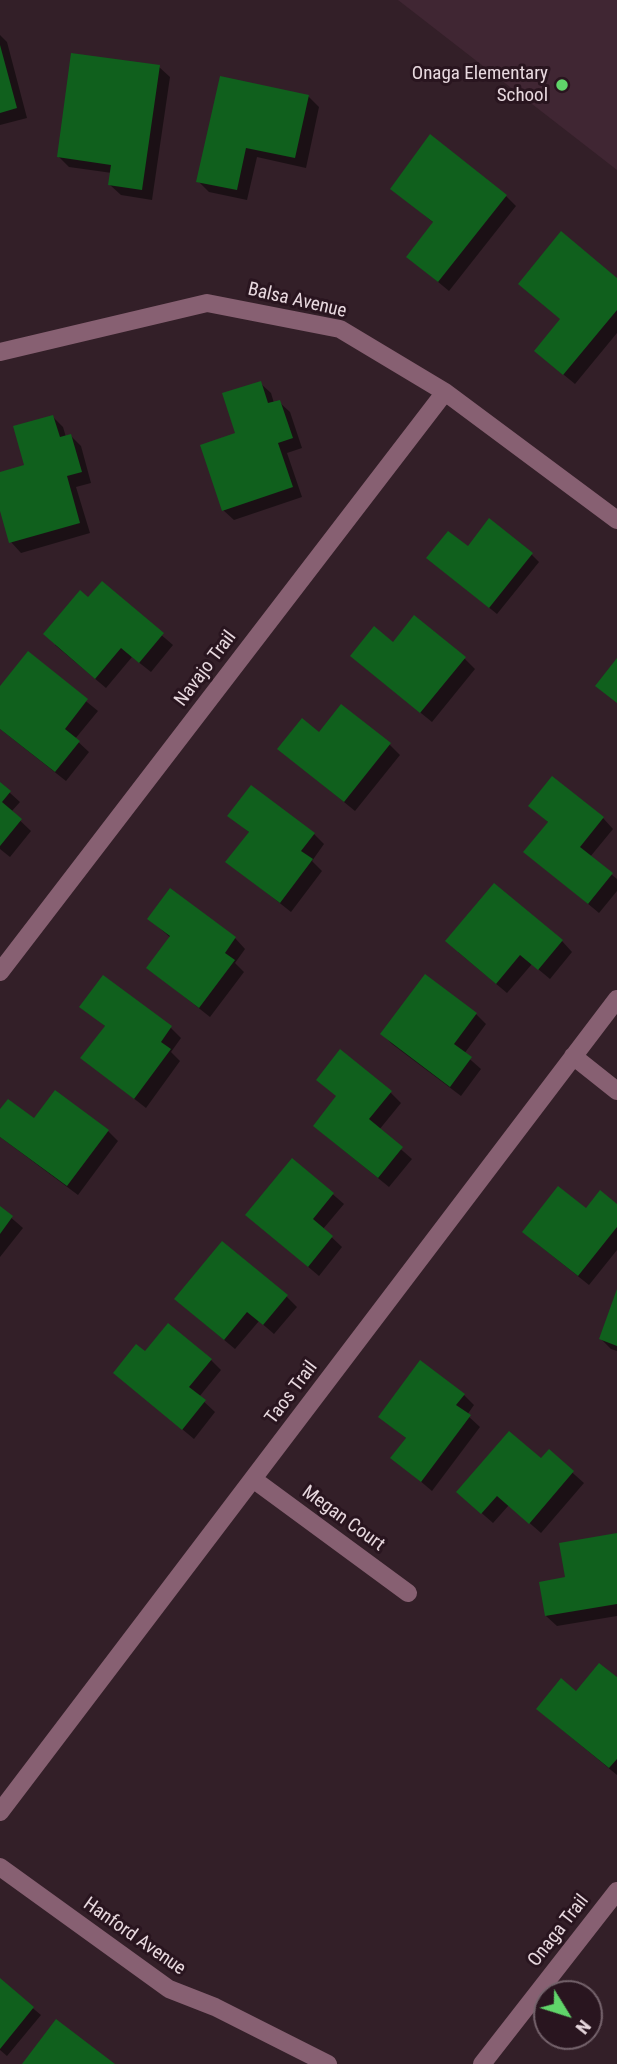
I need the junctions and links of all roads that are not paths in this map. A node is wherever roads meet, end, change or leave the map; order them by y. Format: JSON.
{"nodes":[{"id":1,"x":0,"y":352,"type":"edge"},
{"id":2,"x":445,"y":391,"type":"junction"},
{"id":3,"x":617,"y":520,"type":"edge"},
{"id":4,"x":0,"y":972,"type":"edge"},
{"id":5,"x":617,"y":999,"type":"edge"},
{"id":6,"x":573,"y":1056,"type":"junction"},
{"id":7,"x":617,"y":1091,"type":"edge"},
{"id":8,"x":253,"y":1479,"type":"junction"},
{"id":9,"x":408,"y":1593,"type":"dead end"},
{"id":10,"x":0,"y":1812,"type":"edge"},
{"id":11,"x":0,"y":1867,"type":"edge"},
{"id":12,"x":617,"y":1891,"type":"edge"},
{"id":13,"x":328,"y":2064,"type":"edge"},
{"id":14,"x":482,"y":2064,"type":"edge"}],
"edges":[{"from":1,"to":2,"type":"street","name":"Balsa Avenue"},
{"from":2,"to":3,"type":"street","name":"Balsa Avenue"},
{"from":2,"to":4,"type":"street","name":"Navajo Trail"},
{"from":5,"to":6,"type":"street","name":"Taos Trail"},
{"from":6,"to":7,"type":"street"},
{"from":6,"to":8,"type":"street","name":"Taos Trail"},
{"from":8,"to":9,"type":"street","name":"Megan Court"},
{"from":8,"to":10,"type":"street","name":"Taos Trail"},
{"from":11,"to":13,"type":"street","name":"Hanford Avenue"},
{"from":12,"to":14,"type":"street","name":"Onaga Trail"}]}
